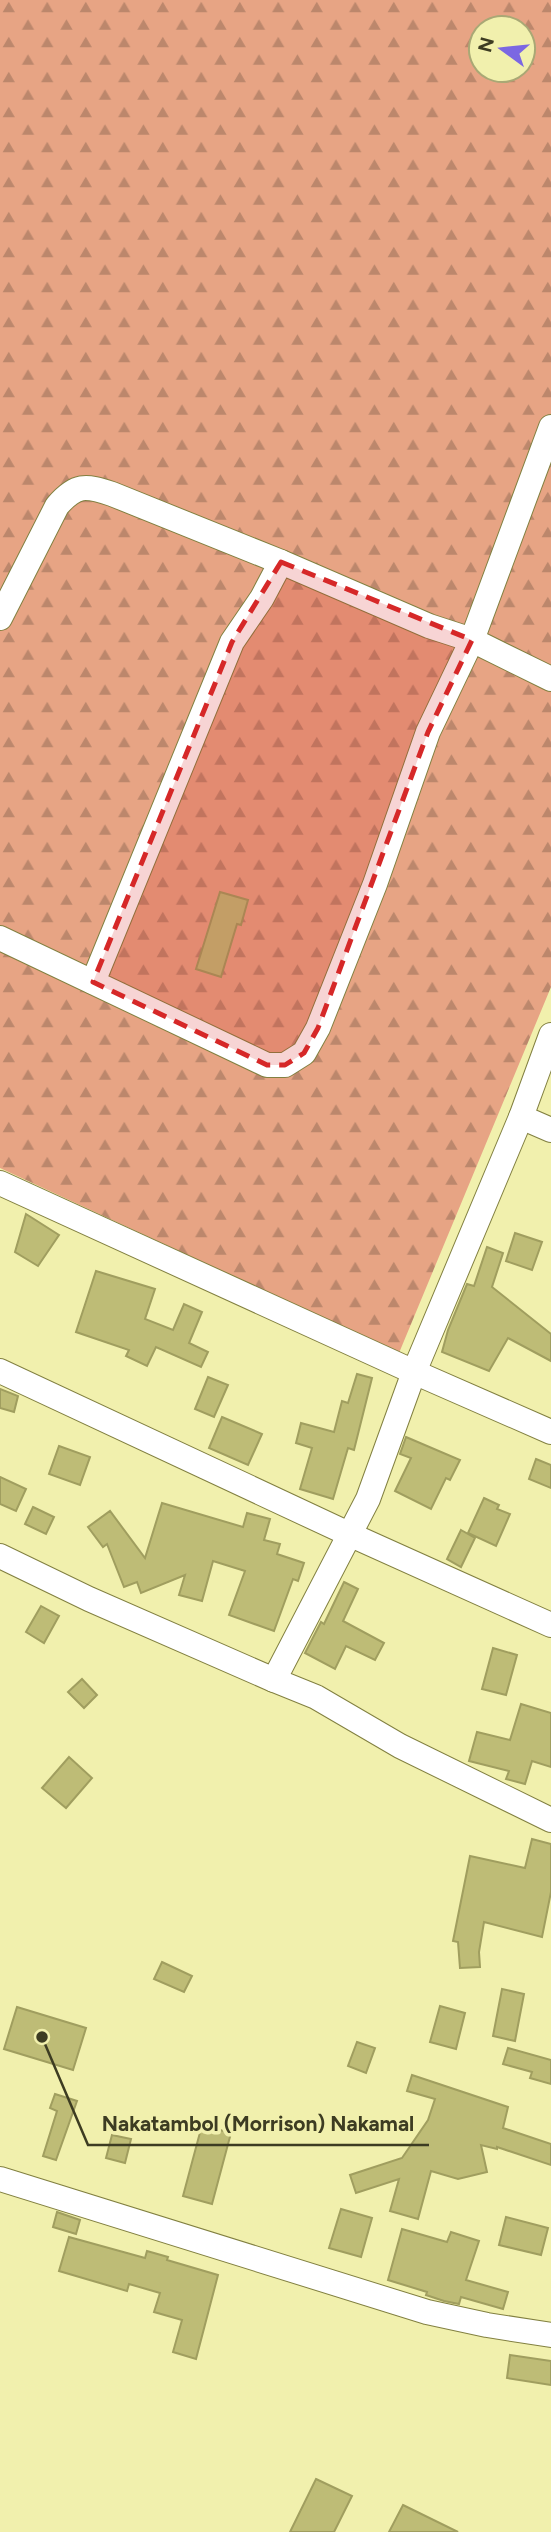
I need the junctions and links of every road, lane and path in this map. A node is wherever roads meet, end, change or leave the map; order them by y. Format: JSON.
{"nodes":[{"id":1,"x":551,"y":427,"type":"edge"},
{"id":2,"x":281,"y":562,"type":"junction"},
{"id":3,"x":0,"y":618,"type":"edge"},
{"id":4,"x":472,"y":640,"type":"junction"},
{"id":5,"x":551,"y":679,"type":"edge"},
{"id":6,"x":0,"y":938,"type":"edge"},
{"id":7,"x":93,"y":982,"type":"junction"},
{"id":8,"x":551,"y":1035,"type":"edge"},
{"id":9,"x":521,"y":1118,"type":"junction"},
{"id":10,"x":551,"y":1130,"type":"edge"},
{"id":11,"x":0,"y":1183,"type":"edge"},
{"id":12,"x":0,"y":1371,"type":"edge"},
{"id":13,"x":414,"y":1372,"type":"junction"},
{"id":14,"x":551,"y":1432,"type":"edge"},
{"id":15,"x":351,"y":1535,"type":"junction"},
{"id":16,"x":0,"y":1556,"type":"edge"},
{"id":17,"x":551,"y":1625,"type":"edge"},
{"id":18,"x":274,"y":1680,"type":"junction"},
{"id":19,"x":551,"y":1820,"type":"edge"},
{"id":20,"x":0,"y":2179,"type":"edge"},
{"id":21,"x":551,"y":2335,"type":"edge"}],
"edges":[{"from":1,"to":4,"type":"street"},
{"from":2,"to":3,"type":"street"},
{"from":2,"to":4,"type":"street"},
{"from":2,"to":7,"type":"street"},
{"from":4,"to":5,"type":"street"},
{"from":4,"to":7,"type":"street"},
{"from":6,"to":7,"type":"street"},
{"from":8,"to":9,"type":"street"},
{"from":9,"to":10,"type":"street"},
{"from":9,"to":13,"type":"street"},
{"from":11,"to":13,"type":"street"},
{"from":12,"to":15,"type":"street"},
{"from":13,"to":14,"type":"street"},
{"from":13,"to":15,"type":"street"},
{"from":15,"to":17,"type":"street"},
{"from":15,"to":18,"type":"street"},
{"from":16,"to":18,"type":"street"},
{"from":18,"to":19,"type":"street"},
{"from":20,"to":21,"type":"street"}]}
